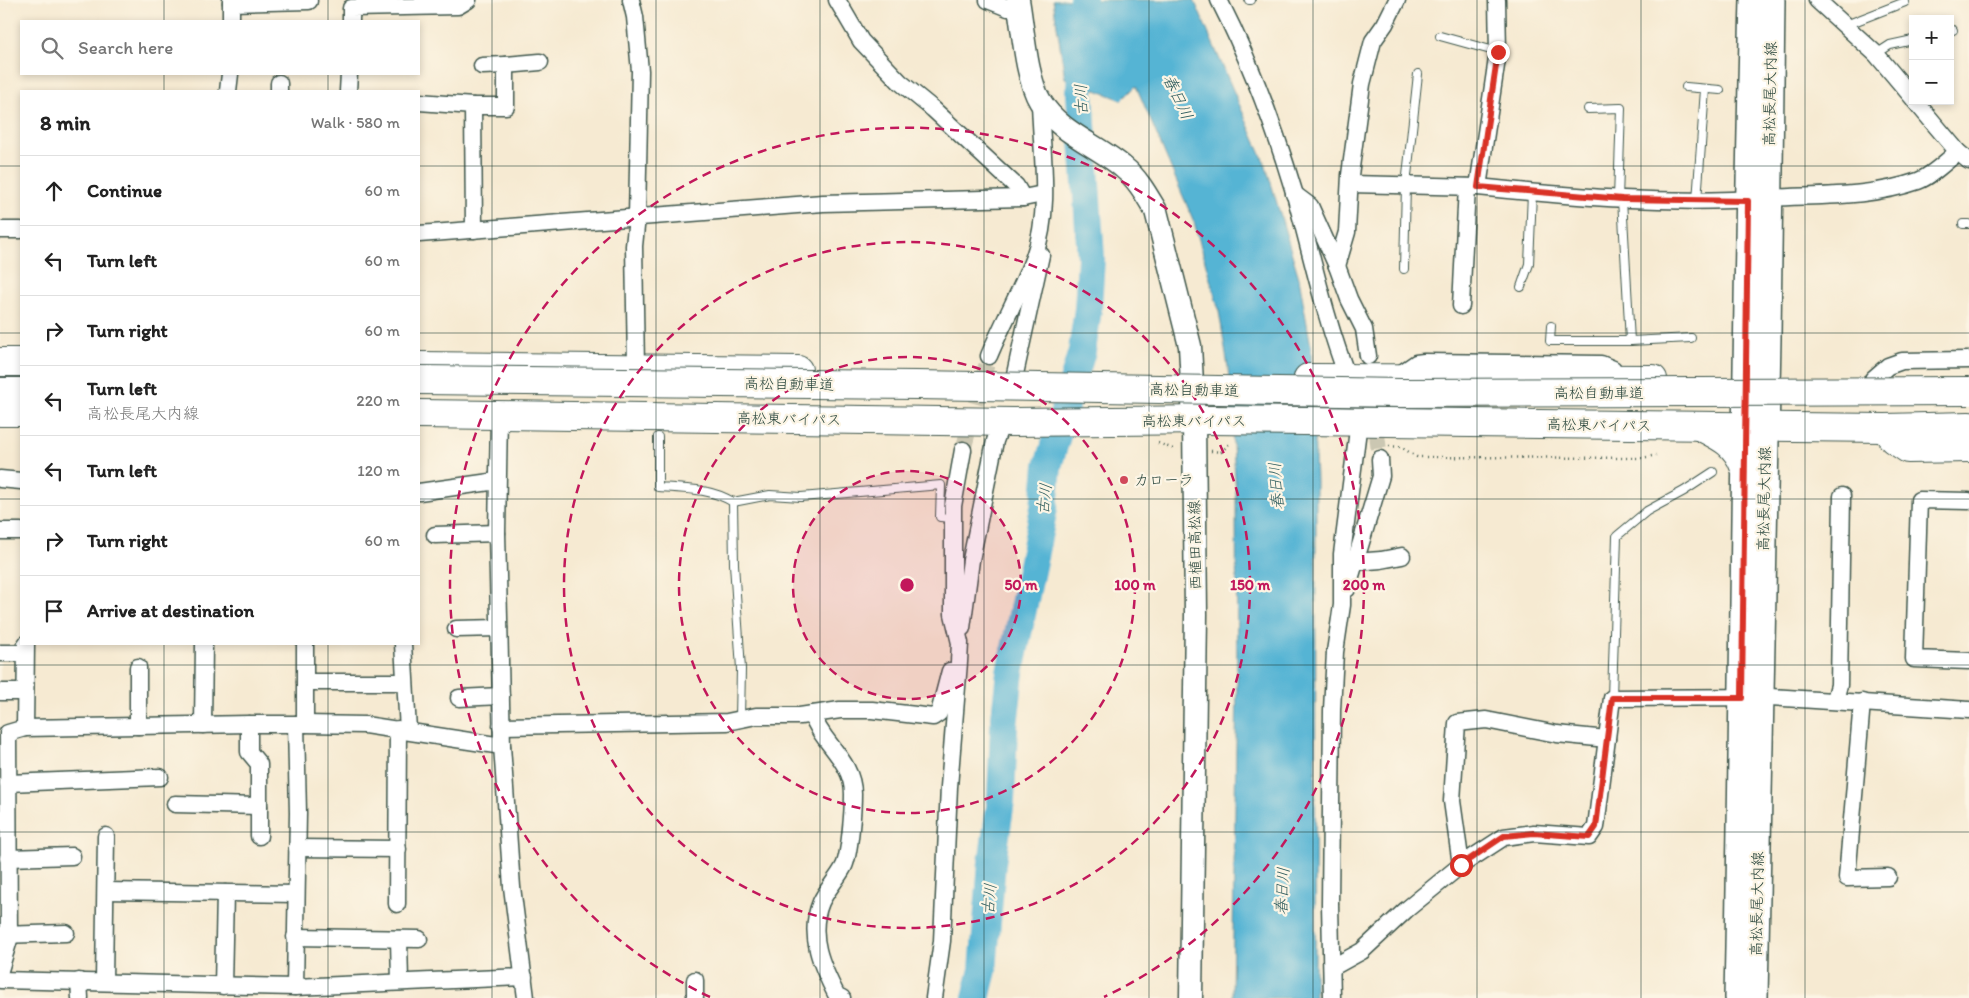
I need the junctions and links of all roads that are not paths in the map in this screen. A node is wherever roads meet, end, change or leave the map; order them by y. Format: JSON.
{"nodes":[{"id":1,"x":468,"y":0,"type":"edge"},
{"id":2,"x":631,"y":0,"type":"edge"},
{"id":3,"x":837,"y":0,"type":"edge"},
{"id":4,"x":988,"y":0,"type":"edge"},
{"id":5,"x":1219,"y":0,"type":"edge"},
{"id":6,"x":1397,"y":0,"type":"edge"},
{"id":7,"x":1497,"y":0,"type":"edge"},
{"id":8,"x":1752,"y":0,"type":"edge"},
{"id":9,"x":1772,"y":0,"type":"edge"},
{"id":10,"x":1817,"y":0,"type":"edge"},
{"id":11,"x":309,"y":1,"type":"edge"},
{"id":12,"x":231,"y":2,"type":"edge"},
{"id":13,"x":1905,"y":2,"type":"dead end"},
{"id":14,"x":1019,"y":4,"type":"edge"},
{"id":15,"x":231,"y":20,"type":"edge"},
{"id":16,"x":351,"y":20,"type":"edge"},
{"id":17,"x":1846,"y":25,"type":"junction"},
{"id":18,"x":1440,"y":36,"type":"dead end"},
{"id":19,"x":1909,"y":41,"type":"edge"},
{"id":20,"x":1498,"y":52,"type":"junction"},
{"id":21,"x":1876,"y":54,"type":"junction"},
{"id":22,"x":540,"y":62,"type":"dead end"},
{"id":23,"x":506,"y":65,"type":"junction"},
{"id":24,"x":482,"y":66,"type":"dead end"},
{"id":25,"x":1418,"y":74,"type":"dead end"},
{"id":26,"x":230,"y":75,"type":"edge"},
{"id":27,"x":349,"y":75,"type":"edge"},
{"id":28,"x":1686,"y":87,"type":"dead end"},
{"id":29,"x":1704,"y":89,"type":"junction"},
{"id":30,"x":228,"y":90,"type":"edge"},
{"id":31,"x":348,"y":90,"type":"edge"},
{"id":32,"x":1720,"y":90,"type":"dead end"},
{"id":33,"x":1909,"y":93,"type":"edge"},
{"id":34,"x":420,"y":102,"type":"edge"},
{"id":35,"x":1919,"y":105,"type":"edge"},
{"id":36,"x":473,"y":106,"type":"junction"},
{"id":37,"x":1046,"y":108,"type":"junction"},
{"id":38,"x":1588,"y":108,"type":"dead end"},
{"id":39,"x":1964,"y":157,"type":"edge"},
{"id":40,"x":1350,"y":184,"type":"junction"},
{"id":41,"x":1406,"y":185,"type":"junction"},
{"id":42,"x":1473,"y":187,"type":"junction"},
{"id":43,"x":1532,"y":193,"type":"junction"},
{"id":44,"x":1043,"y":194,"type":"junction"},
{"id":45,"x":1294,"y":194,"type":"junction"},
{"id":46,"x":1023,"y":198,"type":"junction"},
{"id":47,"x":1620,"y":199,"type":"junction"},
{"id":48,"x":1758,"y":200,"type":"junction"},
{"id":49,"x":1697,"y":201,"type":"junction"},
{"id":50,"x":1042,"y":216,"type":"junction"},
{"id":51,"x":637,"y":217,"type":"junction"},
{"id":52,"x":0,"y":230,"type":"edge"},
{"id":53,"x":20,"y":230,"type":"edge"},
{"id":54,"x":474,"y":230,"type":"junction"},
{"id":55,"x":420,"y":234,"type":"edge"},
{"id":56,"x":1337,"y":266,"type":"junction"},
{"id":57,"x":1404,"y":269,"type":"dead end"},
{"id":58,"x":1521,"y":287,"type":"dead end"},
{"id":59,"x":1461,"y":306,"type":"dead end"},
{"id":60,"x":1551,"y":326,"type":"dead end"},
{"id":61,"x":1691,"y":338,"type":"dead end"},
{"id":62,"x":1630,"y":341,"type":"junction"},
{"id":63,"x":990,"y":356,"type":"tunnel mouth"},
{"id":64,"x":1368,"y":356,"type":"dead end"},
{"id":65,"x":1969,"y":360,"type":"edge"},
{"id":66,"x":0,"y":362,"type":"edge"},
{"id":67,"x":20,"y":362,"type":"edge"},
{"id":68,"x":420,"y":366,"type":"edge"},
{"id":69,"x":636,"y":367,"type":"junction"},
{"id":70,"x":1020,"y":375,"type":"junction"},
{"id":71,"x":0,"y":376,"type":"edge"},
{"id":72,"x":20,"y":376,"type":"edge"},
{"id":73,"x":1201,"y":376,"type":"junction"},
{"id":74,"x":1969,"y":378,"type":"edge"},
{"id":75,"x":1342,"y":379,"type":"junction"},
{"id":76,"x":1756,"y":379,"type":"junction"},
{"id":77,"x":1873,"y":379,"type":"junction"},
{"id":78,"x":420,"y":380,"type":"edge"},
{"id":79,"x":1969,"y":391,"type":"edge"},
{"id":80,"x":0,"y":392,"type":"edge"},
{"id":81,"x":20,"y":392,"type":"edge"},
{"id":82,"x":420,"y":396,"type":"edge"},
{"id":83,"x":1969,"y":407,"type":"edge"},
{"id":84,"x":0,"y":412,"type":"edge"},
{"id":85,"x":20,"y":412,"type":"edge"},
{"id":86,"x":420,"y":414,"type":"edge"},
{"id":87,"x":499,"y":415,"type":"junction"},
{"id":88,"x":1203,"y":420,"type":"junction"},
{"id":89,"x":1007,"y":422,"type":"junction"},
{"id":90,"x":1698,"y":426,"type":"junction"},
{"id":91,"x":1755,"y":426,"type":"junction"},
{"id":92,"x":1969,"y":426,"type":"edge"},
{"id":93,"x":1885,"y":428,"type":"junction"},
{"id":94,"x":1351,"y":429,"type":"junction"},
{"id":95,"x":658,"y":437,"type":"dead end"},
{"id":96,"x":1969,"y":448,"type":"edge"},
{"id":97,"x":963,"y":450,"type":"tunnel mouth"},
{"id":98,"x":1380,"y":459,"type":"tunnel mouth"},
{"id":99,"x":1744,"y":466,"type":"junction"},
{"id":100,"x":1713,"y":472,"type":"dead end"},
{"id":101,"x":0,"y":478,"type":"edge"},
{"id":102,"x":20,"y":481,"type":"edge"},
{"id":103,"x":497,"y":481,"type":"junction"},
{"id":104,"x":420,"y":492,"type":"edge"},
{"id":105,"x":1842,"y":496,"type":"dead end"},
{"id":106,"x":1969,"y":501,"type":"edge"},
{"id":107,"x":734,"y":502,"type":"junction"},
{"id":108,"x":953,"y":518,"type":"junction"},
{"id":109,"x":0,"y":531,"type":"edge"},
{"id":110,"x":20,"y":531,"type":"edge"},
{"id":111,"x":497,"y":533,"type":"junction"},
{"id":112,"x":435,"y":535,"type":"dead end"},
{"id":113,"x":1402,"y":556,"type":"dead end"},
{"id":114,"x":1355,"y":562,"type":"junction"},
{"id":115,"x":1342,"y":605,"type":"junction"},
{"id":116,"x":499,"y":628,"type":"junction"},
{"id":117,"x":456,"y":629,"type":"dead end"},
{"id":118,"x":960,"y":643,"type":"junction"},
{"id":119,"x":204,"y":645,"type":"edge"},
{"id":120,"x":305,"y":645,"type":"edge"},
{"id":121,"x":403,"y":645,"type":"edge"},
{"id":122,"x":25,"y":648,"type":"edge"},
{"id":123,"x":0,"y":653,"type":"edge"},
{"id":124,"x":1969,"y":660,"type":"edge"},
{"id":125,"x":959,"y":662,"type":"junction"},
{"id":126,"x":138,"y":667,"type":"dead end"},
{"id":127,"x":305,"y":682,"type":"junction"},
{"id":128,"x":404,"y":682,"type":"junction"},
{"id":129,"x":0,"y":692,"type":"edge"},
{"id":130,"x":25,"y":692,"type":"junction"},
{"id":131,"x":501,"y":696,"type":"junction"},
{"id":132,"x":1751,"y":697,"type":"junction"},
{"id":133,"x":459,"y":698,"type":"dead end"},
{"id":134,"x":1612,"y":698,"type":"junction"},
{"id":135,"x":1835,"y":700,"type":"junction"},
{"id":136,"x":1862,"y":702,"type":"junction"},
{"id":137,"x":1969,"y":710,"type":"edge"},
{"id":138,"x":812,"y":714,"type":"junction"},
{"id":139,"x":740,"y":718,"type":"junction"},
{"id":140,"x":249,"y":724,"type":"junction"},
{"id":141,"x":301,"y":724,"type":"junction"},
{"id":142,"x":202,"y":725,"type":"junction"},
{"id":143,"x":138,"y":726,"type":"junction"},
{"id":144,"x":501,"y":726,"type":"junction"},
{"id":145,"x":25,"y":728,"type":"junction"},
{"id":146,"x":403,"y":729,"type":"junction"},
{"id":147,"x":4,"y":733,"type":"edge"},
{"id":148,"x":1607,"y":739,"type":"junction"},
{"id":149,"x":502,"y":746,"type":"junction"},
{"id":150,"x":160,"y":777,"type":"dead end"},
{"id":151,"x":8,"y":783,"type":"junction"},
{"id":152,"x":175,"y":804,"type":"dead end"},
{"id":153,"x":259,"y":806,"type":"junction"},
{"id":154,"x":106,"y":836,"type":"dead end"},
{"id":155,"x":259,"y":836,"type":"dead end"},
{"id":156,"x":5,"y":848,"type":"edge"},
{"id":157,"x":297,"y":848,"type":"junction"},
{"id":158,"x":398,"y":849,"type":"junction"},
{"id":159,"x":72,"y":856,"type":"dead end"},
{"id":160,"x":1461,"y":865,"type":"junction"},
{"id":161,"x":1888,"y":878,"type":"dead end"},
{"id":162,"x":4,"y":890,"type":"edge"},
{"id":163,"x":106,"y":891,"type":"junction"},
{"id":164,"x":225,"y":893,"type":"junction"},
{"id":165,"x":296,"y":894,"type":"junction"},
{"id":166,"x":397,"y":904,"type":"dead end"},
{"id":167,"x":66,"y":933,"type":"dead end"},
{"id":168,"x":4,"y":935,"type":"edge"},
{"id":169,"x":295,"y":937,"type":"junction"},
{"id":170,"x":399,"y":939,"type":"junction"},
{"id":171,"x":419,"y":939,"type":"dead end"},
{"id":172,"x":940,"y":954,"type":"junction"},
{"id":173,"x":1333,"y":967,"type":"junction"},
{"id":174,"x":0,"y":970,"type":"edge"},
{"id":175,"x":524,"y":977,"type":"junction"},
{"id":176,"x":0,"y":980,"type":"edge"},
{"id":177,"x":695,"y":980,"type":"dead end"},
{"id":178,"x":79,"y":981,"type":"junction"},
{"id":179,"x":104,"y":982,"type":"junction"},
{"id":180,"x":400,"y":982,"type":"junction"},
{"id":181,"x":222,"y":986,"type":"junction"},
{"id":182,"x":295,"y":987,"type":"junction"},
{"id":183,"x":358,"y":991,"type":"edge"},
{"id":184,"x":80,"y":998,"type":"edge"},
{"id":185,"x":526,"y":998,"type":"edge"},
{"id":186,"x":695,"y":998,"type":"edge"},
{"id":187,"x":842,"y":998,"type":"edge"},
{"id":188,"x":925,"y":998,"type":"edge"},
{"id":189,"x":934,"y":998,"type":"edge"},
{"id":190,"x":1191,"y":998,"type":"edge"},
{"id":191,"x":1332,"y":998,"type":"edge"},
{"id":192,"x":1737,"y":998,"type":"edge"},
{"id":193,"x":1755,"y":998,"type":"edge"}],
"edges":[{"from":1,"to":16,"type":"street"},
{"from":2,"to":51,"type":"street"},
{"from":3,"to":46,"type":"street"},
{"from":4,"to":14,"type":"street"},
{"from":5,"to":45,"type":"street"},
{"from":6,"to":40,"type":"street"},
{"from":7,"to":20,"type":"street"},
{"from":8,"to":48,"type":"main road","name":"高松長尾大内線"},
{"from":9,"to":48,"type":"main road","name":"高松長尾大内線"},
{"from":10,"to":17,"type":"street"},
{"from":11,"to":12,"type":"street"},
{"from":12,"to":15,"type":"street"},
{"from":13,"to":17,"type":"lane"},
{"from":14,"to":37,"type":"main road"},
{"from":17,"to":21,"type":"street"},
{"from":18,"to":20,"type":"lane"},
{"from":19,"to":21,"type":"lane"},
{"from":20,"to":42,"type":"street"},
{"from":21,"to":33,"type":"street"},
{"from":22,"to":23,"type":"street"},
{"from":23,"to":24,"type":"street"},
{"from":23,"to":36,"type":"street"},
{"from":25,"to":41,"type":"lane"},
{"from":26,"to":30,"type":"street"},
{"from":27,"to":31,"type":"street"},
{"from":28,"to":29,"type":"lane"},
{"from":29,"to":32,"type":"lane"},
{"from":29,"to":49,"type":"lane"},
{"from":34,"to":36,"type":"street"},
{"from":35,"to":39,"type":"street"},
{"from":36,"to":54,"type":"street"},
{"from":37,"to":44,"type":"street"},
{"from":37,"to":73,"type":"main road","name":"西植田高松線"},
{"from":38,"to":47,"type":"lane"},
{"from":39,"to":48,"type":"street"},
{"from":40,"to":41,"type":"street"},
{"from":40,"to":56,"type":"street"},
{"from":41,"to":42,"type":"street"},
{"from":41,"to":57,"type":"lane"},
{"from":42,"to":43,"type":"street"},
{"from":42,"to":59,"type":"street"},
{"from":43,"to":47,"type":"street"},
{"from":43,"to":58,"type":"lane"},
{"from":44,"to":46,"type":"street"},
{"from":44,"to":50,"type":"street"},
{"from":45,"to":56,"type":"street"},
{"from":45,"to":75,"type":"street"},
{"from":46,"to":51,"type":"street"},
{"from":47,"to":49,"type":"street"},
{"from":47,"to":62,"type":"lane"},
{"from":48,"to":49,"type":"street"},
{"from":48,"to":76,"type":"main road","name":"高松長尾大内線"},
{"from":50,"to":63,"type":"street"},
{"from":50,"to":70,"type":"street"},
{"from":51,"to":54,"type":"street"},
{"from":51,"to":69,"type":"street"},
{"from":52,"to":53,"type":"street"},
{"from":54,"to":55,"type":"street"},
{"from":56,"to":64,"type":"street"},
{"from":60,"to":62,"type":"lane"},
{"from":61,"to":62,"type":"lane"},
{"from":65,"to":77,"type":"street"},
{"from":66,"to":67,"type":"highway"},
{"from":68,"to":69,"type":"highway"},
{"from":69,"to":70,"type":"highway"},
{"from":70,"to":73,"type":"highway"},
{"from":71,"to":72,"type":"highway"},
{"from":73,"to":75,"type":"highway"},
{"from":73,"to":88,"type":"main road","name":"西植田高松線"},
{"from":74,"to":77,"type":"highway"},
{"from":75,"to":76,"type":"highway"},
{"from":76,"to":77,"type":"highway"},
{"from":76,"to":91,"type":"main road","name":"高松長尾大内線"},
{"from":78,"to":79,"type":"highway","name":"高松自動車道","bridge":true},
{"from":80,"to":81,"type":"highway"},
{"from":82,"to":83,"type":"highway","name":"高松自動車道"},
{"from":84,"to":85,"type":"highway"},
{"from":86,"to":87,"type":"highway","name":"高松東バイパス"},
{"from":87,"to":89,"type":"highway","name":"高松東バイパス"},
{"from":87,"to":103,"type":"street"},
{"from":88,"to":89,"type":"highway","name":"高松東バイパス"},
{"from":88,"to":94,"type":"highway","name":"高松東バイパス"},
{"from":88,"to":190,"type":"main road","name":"西植田高松線"},
{"from":89,"to":118,"type":"street"},
{"from":90,"to":91,"type":"highway","name":"高松東バイパス"},
{"from":90,"to":94,"type":"highway","name":"高松東バイパス"},
{"from":90,"to":99,"type":"highway"},
{"from":91,"to":93,"type":"highway","name":"高松東バイパス"},
{"from":91,"to":99,"type":"main road","name":"高松長尾大内線"},
{"from":91,"to":132,"type":"main road","name":"高松長尾大内線"},
{"from":92,"to":93,"type":"highway","name":"高松東バイパス"},
{"from":93,"to":96,"type":"highway"},
{"from":94,"to":115,"type":"street"},
{"from":95,"to":107,"type":"lane"},
{"from":97,"to":108,"type":"street"},
{"from":98,"to":114,"type":"street"},
{"from":99,"to":132,"type":"main road","name":"高松長尾大内線"},
{"from":100,"to":134,"type":"lane"},
{"from":101,"to":102,"type":"street"},
{"from":103,"to":104,"type":"street"},
{"from":103,"to":111,"type":"street"},
{"from":105,"to":135,"type":"street"},
{"from":106,"to":124,"type":"street"},
{"from":107,"to":108,"type":"lane"},
{"from":107,"to":139,"type":"lane"},
{"from":108,"to":118,"type":"street"},
{"from":109,"to":110,"type":"street"},
{"from":111,"to":112,"type":"street"},
{"from":111,"to":116,"type":"street"},
{"from":113,"to":114,"type":"street"},
{"from":114,"to":115,"type":"street"},
{"from":115,"to":173,"type":"street"},
{"from":116,"to":117,"type":"street"},
{"from":116,"to":131,"type":"street"},
{"from":118,"to":125,"type":"street"},
{"from":119,"to":142,"type":"street"},
{"from":120,"to":127,"type":"street"},
{"from":121,"to":128,"type":"street"},
{"from":122,"to":123,"type":"street"},
{"from":122,"to":130,"type":"street"},
{"from":125,"to":138,"type":"street"},
{"from":125,"to":172,"type":"street"},
{"from":126,"to":143,"type":"street"},
{"from":127,"to":128,"type":"street"},
{"from":127,"to":141,"type":"street"},
{"from":128,"to":146,"type":"street"},
{"from":129,"to":130,"type":"street"},
{"from":130,"to":145,"type":"street"},
{"from":131,"to":133,"type":"street"},
{"from":131,"to":144,"type":"street"},
{"from":132,"to":134,"type":"street"},
{"from":132,"to":135,"type":"street"},
{"from":132,"to":192,"type":"main road","name":"高松長尾大内線"},
{"from":132,"to":193,"type":"main road","name":"高松長尾大内線"},
{"from":134,"to":148,"type":"street"},
{"from":135,"to":136,"type":"street"},
{"from":136,"to":137,"type":"street"},
{"from":136,"to":161,"type":"street"},
{"from":138,"to":139,"type":"street"},
{"from":138,"to":187,"type":"street"},
{"from":139,"to":144,"type":"street"},
{"from":140,"to":141,"type":"street"},
{"from":140,"to":142,"type":"street"},
{"from":140,"to":153,"type":"street"},
{"from":141,"to":146,"type":"street"},
{"from":141,"to":157,"type":"street"},
{"from":142,"to":143,"type":"street"},
{"from":143,"to":145,"type":"street"},
{"from":144,"to":149,"type":"street"},
{"from":145,"to":147,"type":"street"},
{"from":146,"to":149,"type":"street"},
{"from":146,"to":158,"type":"street"},
{"from":147,"to":151,"type":"street"},
{"from":148,"to":160,"type":"street"},
{"from":148,"to":160,"type":"street"},
{"from":149,"to":175,"type":"street"},
{"from":150,"to":151,"type":"street"},
{"from":151,"to":156,"type":"street"},
{"from":152,"to":153,"type":"street"},
{"from":153,"to":155,"type":"street"},
{"from":154,"to":163,"type":"street"},
{"from":156,"to":159,"type":"street"},
{"from":156,"to":162,"type":"street"},
{"from":157,"to":158,"type":"street"},
{"from":157,"to":165,"type":"street"},
{"from":158,"to":166,"type":"street"},
{"from":160,"to":173,"type":"street"},
{"from":162,"to":168,"type":"street"},
{"from":163,"to":164,"type":"street"},
{"from":163,"to":179,"type":"street"},
{"from":164,"to":165,"type":"street"},
{"from":164,"to":181,"type":"street"},
{"from":165,"to":169,"type":"street"},
{"from":167,"to":168,"type":"street"},
{"from":168,"to":174,"type":"street"},
{"from":169,"to":170,"type":"street"},
{"from":169,"to":182,"type":"street"},
{"from":170,"to":171,"type":"street"},
{"from":170,"to":180,"type":"street"},
{"from":172,"to":188,"type":"street"},
{"from":172,"to":189,"type":"street"},
{"from":173,"to":191,"type":"street"},
{"from":175,"to":180,"type":"street"},
{"from":175,"to":185,"type":"street"},
{"from":176,"to":178,"type":"street"},
{"from":177,"to":186,"type":"street"},
{"from":178,"to":179,"type":"street"},
{"from":178,"to":184,"type":"street"},
{"from":179,"to":181,"type":"street"},
{"from":180,"to":183,"type":"street"},
{"from":181,"to":182,"type":"street"},
{"from":182,"to":183,"type":"street"}]}
